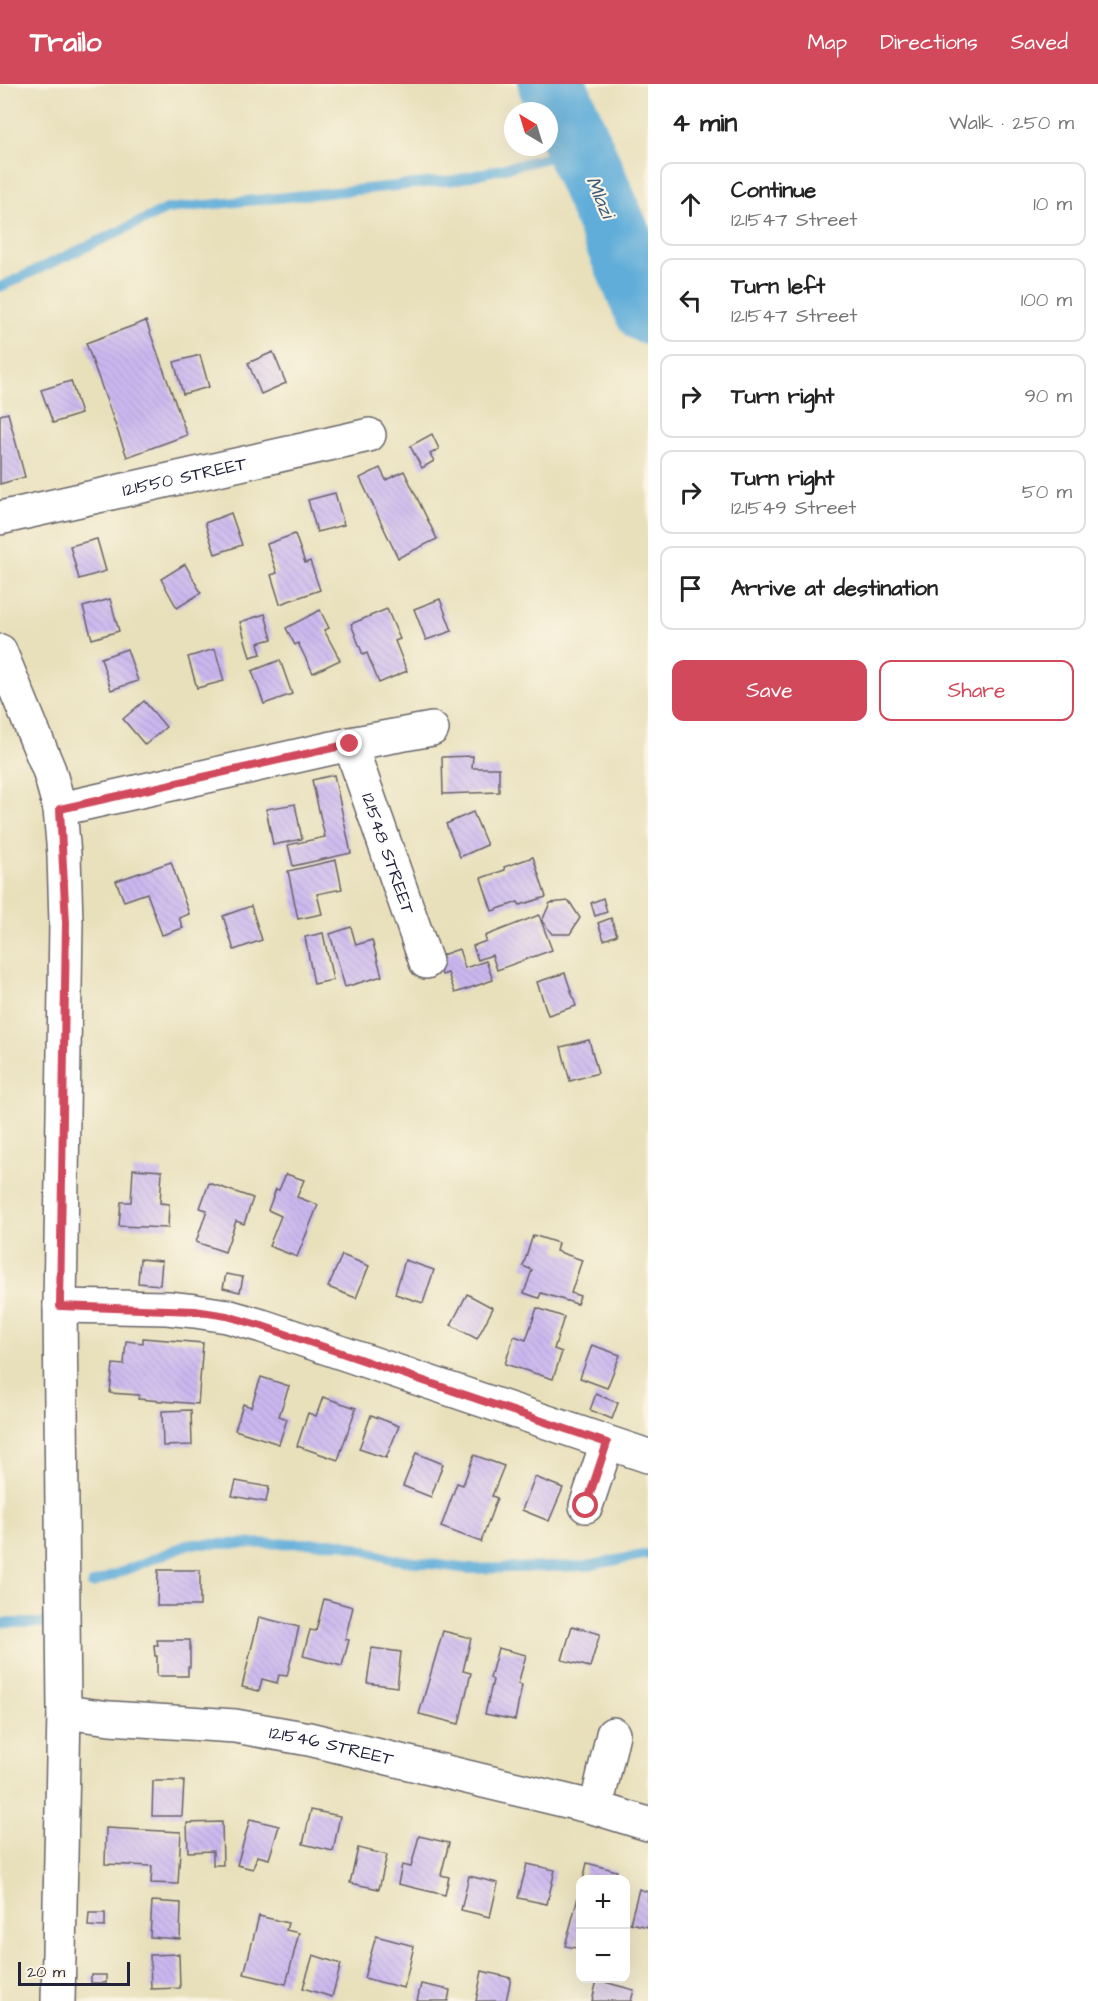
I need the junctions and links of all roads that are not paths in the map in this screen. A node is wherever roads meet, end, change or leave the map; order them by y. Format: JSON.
{"nodes":[{"id":1,"x":369,"y":435,"type":"dead end"},
{"id":2,"x":0,"y":518,"type":"edge"},
{"id":3,"x":0,"y":651,"type":"edge"},
{"id":4,"x":432,"y":729,"type":"dead end"},
{"id":5,"x":350,"y":744,"type":"junction"},
{"id":6,"x":60,"y":809,"type":"junction"},
{"id":7,"x":426,"y":962,"type":"dead end"},
{"id":8,"x":60,"y":1306,"type":"junction"},
{"id":9,"x":607,"y":1443,"type":"junction"},
{"id":10,"x":648,"y":1456,"type":"edge"},
{"id":11,"x":586,"y":1506,"type":"dead end"},
{"id":12,"x":63,"y":1712,"type":"junction"},
{"id":13,"x":613,"y":1734,"type":"dead end"},
{"id":14,"x":596,"y":1808,"type":"junction"},
{"id":15,"x":648,"y":1824,"type":"edge"},
{"id":16,"x":58,"y":2001,"type":"edge"}],
"edges":[{"from":1,"to":2,"type":"street","name":"121550 STREET"},
{"from":3,"to":6,"type":"street"},
{"from":4,"to":5,"type":"street"},
{"from":5,"to":6,"type":"street"},
{"from":5,"to":7,"type":"street","name":"121548 STREET"},
{"from":6,"to":8,"type":"street"},
{"from":8,"to":9,"type":"street"},
{"from":8,"to":12,"type":"street"},
{"from":9,"to":10,"type":"street"},
{"from":9,"to":11,"type":"street"},
{"from":12,"to":14,"type":"street","name":"121546 STREET"},
{"from":12,"to":16,"type":"street"},
{"from":13,"to":14,"type":"street"},
{"from":14,"to":15,"type":"street","name":"121546 STREET"}]}
